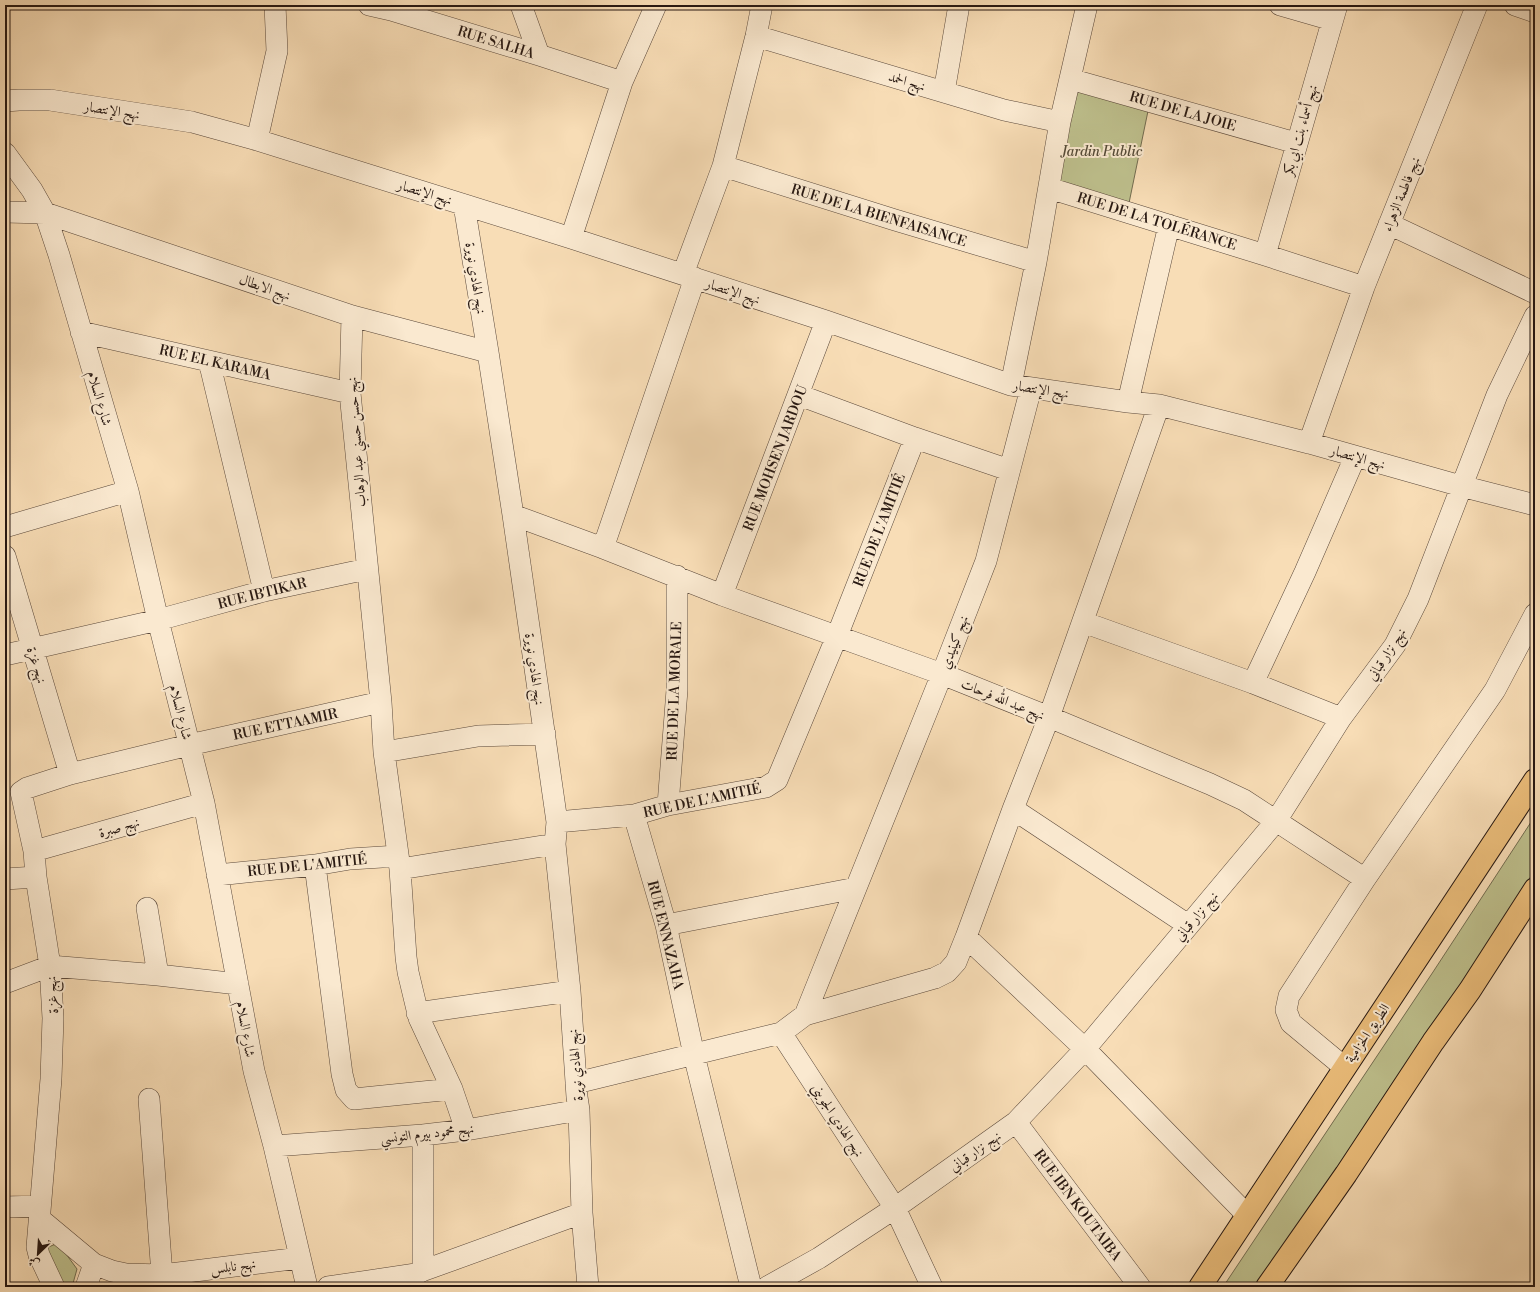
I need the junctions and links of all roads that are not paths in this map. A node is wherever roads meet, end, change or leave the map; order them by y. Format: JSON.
{"nodes":[{"id":1,"x":275,"y":5,"type":"edge"},
{"id":2,"x":369,"y":5,"type":"edge"},
{"id":3,"x":521,"y":5,"type":"edge"},
{"id":4,"x":656,"y":5,"type":"edge"},
{"id":5,"x":762,"y":5,"type":"edge"},
{"id":6,"x":959,"y":5,"type":"edge"},
{"id":7,"x":1087,"y":5,"type":"edge"},
{"id":8,"x":1280,"y":5,"type":"edge"},
{"id":9,"x":1515,"y":5,"type":"edge"},
{"id":10,"x":1472,"y":6,"type":"edge"},
{"id":11,"x":391,"y":7,"type":"edge"},
{"id":12,"x":1535,"y":12,"type":"edge"},
{"id":13,"x":1334,"y":13,"type":"edge"},
{"id":14,"x":756,"y":36,"type":"junction"},
{"id":15,"x":539,"y":55,"type":"junction"},
{"id":16,"x":1070,"y":79,"type":"junction"},
{"id":17,"x":622,"y":82,"type":"junction"},
{"id":18,"x":944,"y":92,"type":"junction"},
{"id":19,"x":5,"y":101,"type":"edge"},
{"id":20,"x":1060,"y":122,"type":"junction"},
{"id":21,"x":257,"y":140,"type":"junction"},
{"id":22,"x":1296,"y":143,"type":"junction"},
{"id":23,"x":5,"y":153,"type":"edge"},
{"id":24,"x":723,"y":166,"type":"junction"},
{"id":25,"x":1049,"y":188,"type":"junction"},
{"id":26,"x":464,"y":205,"type":"junction"},
{"id":27,"x":5,"y":212,"type":"edge"},
{"id":28,"x":45,"y":212,"type":"junction"},
{"id":29,"x":1389,"y":224,"type":"junction"},
{"id":30,"x":1170,"y":225,"type":"junction"},
{"id":31,"x":572,"y":238,"type":"junction"},
{"id":32,"x":1265,"y":255,"type":"junction"},
{"id":33,"x":1036,"y":262,"type":"junction"},
{"id":34,"x":689,"y":276,"type":"junction"},
{"id":35,"x":1364,"y":288,"type":"junction"},
{"id":36,"x":1535,"y":293,"type":"edge"},
{"id":37,"x":352,"y":316,"type":"junction"},
{"id":38,"x":1535,"y":316,"type":"edge"},
{"id":39,"x":826,"y":321,"type":"junction"},
{"id":40,"x":81,"y":332,"type":"junction"},
{"id":41,"x":488,"y":352,"type":"junction"},
{"id":42,"x":209,"y":360,"type":"junction"},
{"id":43,"x":1021,"y":386,"type":"junction"},
{"id":44,"x":350,"y":393,"type":"junction"},
{"id":45,"x":799,"y":395,"type":"junction"},
{"id":46,"x":1128,"y":402,"type":"junction"},
{"id":47,"x":1159,"y":405,"type":"junction"},
{"id":48,"x":915,"y":438,"type":"junction"},
{"id":49,"x":1309,"y":443,"type":"junction"},
{"id":50,"x":1355,"y":457,"type":"junction"},
{"id":51,"x":1009,"y":470,"type":"junction"},
{"id":52,"x":1461,"y":486,"type":"junction"},
{"id":53,"x":128,"y":491,"type":"junction"},
{"id":54,"x":1535,"y":505,"type":"edge"},
{"id":55,"x":512,"y":515,"type":"junction"},
{"id":56,"x":5,"y":527,"type":"edge"},
{"id":57,"x":602,"y":548,"type":"junction"},
{"id":58,"x":5,"y":556,"type":"edge"},
{"id":59,"x":367,"y":569,"type":"junction"},
{"id":60,"x":677,"y":576,"type":"junction"},
{"id":61,"x":264,"y":591,"type":"junction"},
{"id":62,"x":722,"y":595,"type":"junction"},
{"id":63,"x":1535,"y":614,"type":"edge"},
{"id":64,"x":158,"y":620,"type":"junction"},
{"id":65,"x":1083,"y":622,"type":"junction"},
{"id":66,"x":838,"y":636,"type":"junction"},
{"id":67,"x":32,"y":649,"type":"junction"},
{"id":68,"x":5,"y":655,"type":"edge"},
{"id":69,"x":942,"y":674,"type":"junction"},
{"id":70,"x":1253,"y":683,"type":"junction"},
{"id":71,"x":381,"y":702,"type":"junction"},
{"id":72,"x":1049,"y":717,"type":"junction"},
{"id":73,"x":1341,"y":718,"type":"junction"},
{"id":74,"x":545,"y":734,"type":"junction"},
{"id":75,"x":189,"y":745,"type":"junction"},
{"id":76,"x":384,"y":752,"type":"junction"},
{"id":77,"x":70,"y":774,"type":"junction"},
{"id":78,"x":1535,"y":780,"type":"edge"},
{"id":79,"x":27,"y":788,"type":"joint"},
{"id":80,"x":204,"y":803,"type":"junction"},
{"id":81,"x":668,"y":805,"type":"junction"},
{"id":82,"x":1013,"y":809,"type":"junction"},
{"id":83,"x":634,"y":815,"type":"junction"},
{"id":84,"x":1276,"y":821,"type":"junction"},
{"id":85,"x":557,"y":822,"type":"junction"},
{"id":86,"x":555,"y":844,"type":"junction"},
{"id":87,"x":34,"y":851,"type":"junction"},
{"id":88,"x":399,"y":863,"type":"junction"},
{"id":89,"x":315,"y":865,"type":"junction"},
{"id":90,"x":217,"y":875,"type":"junction"},
{"id":91,"x":36,"y":877,"type":"junction"},
{"id":92,"x":5,"y":879,"type":"edge"},
{"id":93,"x":1365,"y":879,"type":"junction"},
{"id":94,"x":856,"y":888,"type":"junction"},
{"id":95,"x":1535,"y":889,"type":"edge"},
{"id":96,"x":147,"y":908,"type":"dead end"},
{"id":97,"x":666,"y":925,"type":"junction"},
{"id":98,"x":1188,"y":925,"type":"junction"},
{"id":99,"x":966,"y":937,"type":"junction"},
{"id":100,"x":50,"y":966,"type":"junction"},
{"id":101,"x":158,"y":975,"type":"junction"},
{"id":102,"x":5,"y":984,"type":"edge"},
{"id":103,"x":238,"y":984,"type":"junction"},
{"id":104,"x":570,"y":991,"type":"junction"},
{"id":105,"x":417,"y":1013,"type":"junction"},
{"id":106,"x":805,"y":1015,"type":"junction"},
{"id":107,"x":781,"y":1033,"type":"junction"},
{"id":108,"x":1085,"y":1049,"type":"junction"},
{"id":109,"x":694,"y":1055,"type":"junction"},
{"id":110,"x":1344,"y":1067,"type":"junction"},
{"id":111,"x":576,"y":1083,"type":"junction"},
{"id":112,"x":452,"y":1089,"type":"junction"},
{"id":113,"x":149,"y":1099,"type":"dead end"},
{"id":114,"x":579,"y":1110,"type":"junction"},
{"id":115,"x":1016,"y":1122,"type":"junction"},
{"id":116,"x":466,"y":1130,"type":"junction"},
{"id":117,"x":423,"y":1135,"type":"junction"},
{"id":118,"x":274,"y":1146,"type":"junction"},
{"id":119,"x":5,"y":1207,"type":"edge"},
{"id":120,"x":895,"y":1208,"type":"junction"},
{"id":121,"x":40,"y":1213,"type":"junction"},
{"id":122,"x":582,"y":1213,"type":"junction"},
{"id":123,"x":1247,"y":1215,"type":"junction"},
{"id":124,"x":300,"y":1258,"type":"junction"},
{"id":125,"x":94,"y":1264,"type":"junction"},
{"id":126,"x":422,"y":1271,"type":"junction"},
{"id":127,"x":162,"y":1275,"type":"junction"},
{"id":128,"x":54,"y":1287,"type":"edge"},
{"id":129,"x":86,"y":1287,"type":"edge"},
{"id":130,"x":307,"y":1287,"type":"edge"},
{"id":131,"x":328,"y":1287,"type":"edge"},
{"id":132,"x":588,"y":1287,"type":"edge"},
{"id":133,"x":751,"y":1287,"type":"edge"},
{"id":134,"x":767,"y":1287,"type":"edge"},
{"id":135,"x":932,"y":1287,"type":"edge"},
{"id":136,"x":1140,"y":1287,"type":"edge"},
{"id":137,"x":1200,"y":1287,"type":"edge"},
{"id":138,"x":1267,"y":1287,"type":"edge"}],
"edges":[{"from":1,"to":21,"type":"street"},
{"from":2,"to":11,"type":"street","name":"RUE SALHA"},
{"from":3,"to":15,"type":"street"},
{"from":4,"to":17,"type":"street"},
{"from":5,"to":14,"type":"street"},
{"from":6,"to":18,"type":"street"},
{"from":7,"to":16,"type":"street","name":"نهج كينيدي"},
{"from":8,"to":13,"type":"street"},
{"from":9,"to":12,"type":"street"},
{"from":10,"to":29,"type":"street","name":"نهج فاطمة الزهراء"},
{"from":11,"to":15,"type":"street","name":"RUE SALHA"},
{"from":13,"to":22,"type":"street","name":"نهج أسماء بنت ابي بكر"},
{"from":14,"to":18,"type":"street","name":"نهج الحمد"},
{"from":14,"to":24,"type":"street"},
{"from":15,"to":17,"type":"street","name":"RUE SALHA"},
{"from":16,"to":20,"type":"street","name":"نهج كينيدي"},
{"from":16,"to":22,"type":"street","name":"RUE DE LA JOIE"},
{"from":17,"to":31,"type":"street"},
{"from":18,"to":20,"type":"street","name":"نهج الحمد"},
{"from":19,"to":21,"type":"street","name":"نهج الإنتصار"},
{"from":20,"to":25,"type":"street","name":"نهج كينيدي"},
{"from":21,"to":26,"type":"street","name":"نهج الإنتصار"},
{"from":22,"to":32,"type":"street","name":"نهج أسماء بنت ابي بكر"},
{"from":23,"to":28,"type":"street","name":"شارع السلام"},
{"from":24,"to":33,"type":"street","name":"RUE DE LA BIENFAISANCE"},
{"from":24,"to":34,"type":"street"},
{"from":25,"to":30,"type":"street","name":"RUE DE LA TOLÉRANCE"},
{"from":25,"to":33,"type":"street","name":"نهج كينيدي"},
{"from":26,"to":31,"type":"street","name":"نهج الإنتصار"},
{"from":26,"to":41,"type":"street","name":"نهج الهادي نويرة"},
{"from":27,"to":28,"type":"street","name":"نهج الابطال"},
{"from":28,"to":37,"type":"street","name":"نهج الابطال"},
{"from":28,"to":40,"type":"street","name":"شارع السلام"},
{"from":29,"to":35,"type":"street","name":"نهج فاطمة الزهراء"},
{"from":29,"to":36,"type":"street"},
{"from":30,"to":32,"type":"street","name":"RUE DE LA TOLÉRANCE"},
{"from":30,"to":46,"type":"street"},
{"from":31,"to":34,"type":"street","name":"نهج الإنتصار"},
{"from":32,"to":35,"type":"street"},
{"from":33,"to":43,"type":"street","name":"نهج كينيدي"},
{"from":34,"to":39,"type":"street","name":"نهج الإنتصار"},
{"from":34,"to":57,"type":"street"},
{"from":35,"to":49,"type":"street","name":"نهج فاطمة الزهراء"},
{"from":37,"to":41,"type":"street","name":"نهج الابطال"},
{"from":37,"to":44,"type":"street","name":"نهج حسن حسني عبد الوهاب"},
{"from":38,"to":52,"type":"street","name":"نهج نزار قباني"},
{"from":39,"to":43,"type":"street","name":"نهج الإنتصار"},
{"from":39,"to":45,"type":"street","name":"RUE MOHSEN JARDOU"},
{"from":40,"to":42,"type":"street","name":"RUE EL KARAMA"},
{"from":40,"to":53,"type":"street","name":"شارع السلام"},
{"from":41,"to":55,"type":"street","name":"نهج الهادي نويرة"},
{"from":42,"to":44,"type":"street","name":"RUE EL KARAMA"},
{"from":42,"to":61,"type":"street"},
{"from":43,"to":46,"type":"street","name":"نهج الإنتصار"},
{"from":43,"to":51,"type":"street","name":"نهج كينيدي"},
{"from":44,"to":59,"type":"street","name":"نهج حسن حسني عبد الوهاب"},
{"from":45,"to":48,"type":"street"},
{"from":45,"to":62,"type":"street","name":"RUE MOHSEN JARDOU"},
{"from":46,"to":47,"type":"street","name":"نهج الإنتصار"},
{"from":47,"to":49,"type":"street","name":"نهج الإنتصار"},
{"from":47,"to":65,"type":"street"},
{"from":48,"to":51,"type":"street"},
{"from":48,"to":66,"type":"street","name":"RUE DE L'AMITIÉ"},
{"from":49,"to":50,"type":"street","name":"نهج الإنتصار"},
{"from":50,"to":52,"type":"street","name":"نهج الإنتصار"},
{"from":50,"to":70,"type":"street"},
{"from":51,"to":69,"type":"street","name":"نهج كينيدي"},
{"from":52,"to":54,"type":"street","name":"نهج الإنتصار"},
{"from":52,"to":73,"type":"street","name":"نهج نزار قباني"},
{"from":53,"to":56,"type":"street"},
{"from":53,"to":64,"type":"street","name":"شارع السلام"},
{"from":55,"to":57,"type":"street","name":"نهج عبد الله فرحات"},
{"from":55,"to":74,"type":"street","name":"نهج الهادي نويرة"},
{"from":57,"to":60,"type":"street","name":"نهج عبد الله فرحات"},
{"from":58,"to":67,"type":"street","name":"نهج غزة"},
{"from":59,"to":61,"type":"street","name":"RUE IBTIKAR"},
{"from":59,"to":71,"type":"street","name":"نهج حسن حسني عبد الوهاب"},
{"from":60,"to":62,"type":"street","name":"نهج عبد الله فرحات"},
{"from":60,"to":81,"type":"street","name":"RUE DE LA MORALE"},
{"from":61,"to":64,"type":"street","name":"RUE IBTIKAR"},
{"from":62,"to":66,"type":"street","name":"نهج عبد الله فرحات"},
{"from":63,"to":93,"type":"street"},
{"from":64,"to":67,"type":"street","name":"RUE IBTIKAR"},
{"from":64,"to":75,"type":"street","name":"شارع السلام"},
{"from":65,"to":70,"type":"street"},
{"from":65,"to":72,"type":"street"},
{"from":66,"to":69,"type":"street","name":"نهج عبد الله فرحات"},
{"from":66,"to":81,"type":"street","name":"RUE DE L'AMITIÉ"},
{"from":67,"to":68,"type":"street","name":"RUE IBTIKAR"},
{"from":67,"to":77,"type":"street","name":"نهج غزة"},
{"from":69,"to":72,"type":"street","name":"نهج عبد الله فرحات"},
{"from":69,"to":94,"type":"street","name":"نهج كينيدي"},
{"from":70,"to":73,"type":"street"},
{"from":71,"to":75,"type":"street","name":"RUE ETTAAMIR"},
{"from":71,"to":76,"type":"street","name":"نهج حسن حسني عبد الوهاب"},
{"from":72,"to":82,"type":"street"},
{"from":72,"to":84,"type":"street","name":"نهج عبد الله فرحات"},
{"from":73,"to":84,"type":"street","name":"نهج نزار قباني"},
{"from":74,"to":76,"type":"street"},
{"from":74,"to":85,"type":"street","name":"نهج الهادي نويرة"},
{"from":75,"to":77,"type":"street","name":"RUE ETTAAMIR"},
{"from":75,"to":80,"type":"street","name":"شارع السلام"},
{"from":76,"to":88,"type":"street","name":"نهج حسن حسني عبد الوهاب"},
{"from":77,"to":79,"type":"street","name":"RUE ETTAAMIR"},
{"from":78,"to":110,"type":"highway","name":"الطريق الحزامية"},
{"from":79,"to":87,"type":"street","name":"نهج غزة"},
{"from":80,"to":87,"type":"street","name":"نهج صبرة"},
{"from":80,"to":90,"type":"street","name":"شارع السلام"},
{"from":81,"to":83,"type":"street","name":"RUE DE L'AMITIÉ"},
{"from":82,"to":98,"type":"street"},
{"from":82,"to":99,"type":"street"},
{"from":83,"to":85,"type":"street","name":"RUE DE L'AMITIÉ"},
{"from":83,"to":97,"type":"street","name":"RUE ENNAZAHA"},
{"from":84,"to":93,"type":"street","name":"نهج عبد الله فرحات"},
{"from":84,"to":98,"type":"street","name":"نهج نزار قباني"},
{"from":85,"to":86,"type":"street"},
{"from":86,"to":88,"type":"street","name":"RUE DE L'AMITIÉ"},
{"from":86,"to":104,"type":"street","name":"نهج الهادي نويرة"},
{"from":87,"to":91,"type":"street","name":"نهج غزة"},
{"from":88,"to":89,"type":"street","name":"RUE DE L'AMITIÉ"},
{"from":88,"to":105,"type":"street","name":"نهج حسن حسني عبد الوهاب"},
{"from":89,"to":90,"type":"street","name":"RUE DE L'AMITIÉ"},
{"from":89,"to":112,"type":"street"},
{"from":90,"to":103,"type":"street","name":"شارع السلام"},
{"from":91,"to":92,"type":"street"},
{"from":91,"to":100,"type":"street","name":"نهج غزة"},
{"from":93,"to":110,"type":"street"},
{"from":94,"to":97,"type":"street"},
{"from":94,"to":106,"type":"street","name":"نهج كينيدي"},
{"from":95,"to":138,"type":"highway"},
{"from":96,"to":101,"type":"street"},
{"from":97,"to":109,"type":"street","name":"RUE ENNAZAHA"},
{"from":98,"to":108,"type":"street","name":"نهج نزار قباني"},
{"from":99,"to":106,"type":"street"},
{"from":99,"to":108,"type":"street"},
{"from":100,"to":101,"type":"street"},
{"from":100,"to":102,"type":"street"},
{"from":100,"to":121,"type":"street","name":"نهج غزة"},
{"from":101,"to":103,"type":"street"},
{"from":103,"to":118,"type":"street","name":"شارع السلام"},
{"from":104,"to":105,"type":"street"},
{"from":104,"to":111,"type":"street","name":"نهج الهادي نويرة"},
{"from":105,"to":112,"type":"street","name":"نهج حسن حسني عبد الوهاب"},
{"from":106,"to":107,"type":"street"},
{"from":107,"to":109,"type":"street"},
{"from":107,"to":120,"type":"street","name":"نهج الهادي الجويني"},
{"from":108,"to":115,"type":"street","name":"نهج نزار قباني"},
{"from":108,"to":123,"type":"street"},
{"from":109,"to":111,"type":"street"},
{"from":109,"to":133,"type":"street","name":"RUE ENNAZAHA"},
{"from":110,"to":123,"type":"highway","name":"الطريق الحزامية"},
{"from":111,"to":114,"type":"street","name":"نهج الهادي نويرة"},
{"from":112,"to":116,"type":"street","name":"نهج حسن حسني عبد الوهاب"},
{"from":113,"to":127,"type":"street"},
{"from":114,"to":116,"type":"street","name":"نهج محمود بيرم التونسي"},
{"from":114,"to":122,"type":"street","name":"نهج الهادي نويرة"},
{"from":115,"to":120,"type":"street","name":"نهج نزار قباني"},
{"from":115,"to":136,"type":"street","name":"RUE IBN KOUTAIBA"},
{"from":116,"to":117,"type":"street","name":"نهج محمود بيرم التونسي"},
{"from":117,"to":118,"type":"street","name":"نهج محمود بيرم التونسي"},
{"from":117,"to":126,"type":"street"},
{"from":118,"to":124,"type":"street","name":"شارع السلام"},
{"from":119,"to":121,"type":"street"},
{"from":120,"to":134,"type":"street","name":"نهج نزار قباني"},
{"from":120,"to":135,"type":"street"},
{"from":121,"to":125,"type":"street","name":"نهج نابلس"},
{"from":121,"to":128,"type":"street","name":"نهج غزة"},
{"from":122,"to":126,"type":"street"},
{"from":122,"to":132,"type":"street","name":"نهج الهادي نويرة"},
{"from":123,"to":137,"type":"highway","name":"الطريق الحزامية"},
{"from":124,"to":127,"type":"street","name":"نهج نابلس"},
{"from":124,"to":130,"type":"street","name":"شارع السلام"},
{"from":125,"to":127,"type":"street","name":"نهج نابلس"},
{"from":125,"to":129,"type":"street"},
{"from":126,"to":131,"type":"street"}]}
